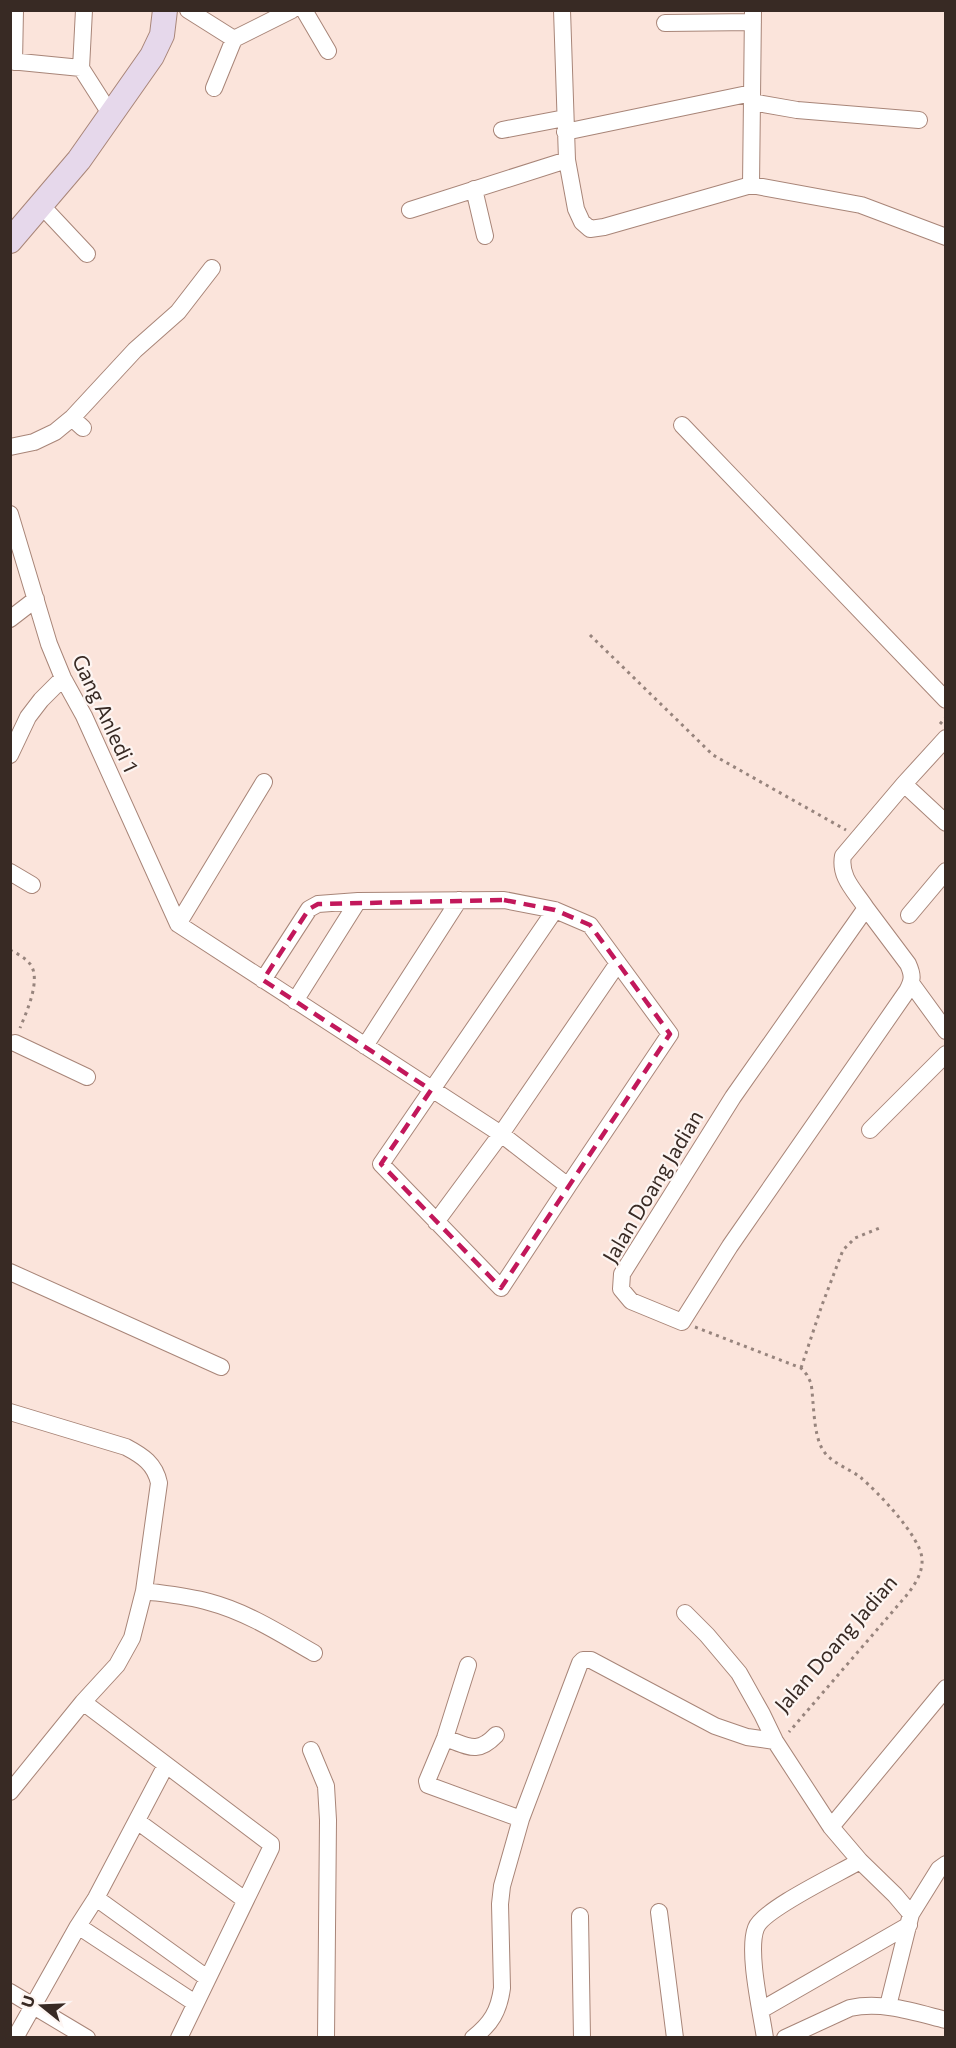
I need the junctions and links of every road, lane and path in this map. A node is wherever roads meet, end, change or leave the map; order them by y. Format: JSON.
{"nodes":[{"id":1,"x":15,"y":10,"type":"edge"},
{"id":2,"x":84,"y":10,"type":"edge"},
{"id":3,"x":165,"y":10,"type":"edge"},
{"id":4,"x":188,"y":10,"type":"edge"},
{"id":5,"x":292,"y":10,"type":"edge"},
{"id":6,"x":304,"y":10,"type":"edge"},
{"id":7,"x":562,"y":10,"type":"edge"},
{"id":8,"x":753,"y":16,"type":"edge"},
{"id":9,"x":665,"y":24,"type":"dead end"},
{"id":10,"x":234,"y":39,"type":"junction"},
{"id":11,"x":328,"y":51,"type":"dead end"},
{"id":12,"x":12,"y":61,"type":"edge"},
{"id":13,"x":81,"y":68,"type":"junction"},
{"id":14,"x":214,"y":88,"type":"dead end"},
{"id":15,"x":752,"y":97,"type":"junction"},
{"id":16,"x":111,"y":115,"type":"junction"},
{"id":17,"x":919,"y":120,"type":"dead end"},
{"id":18,"x":565,"y":125,"type":"junction"},
{"id":19,"x":502,"y":130,"type":"dead end"},
{"id":20,"x":567,"y":160,"type":"junction"},
{"id":21,"x":751,"y":185,"type":"junction"},
{"id":22,"x":474,"y":189,"type":"junction"},
{"id":23,"x":41,"y":205,"type":"junction"},
{"id":24,"x":410,"y":210,"type":"dead end"},
{"id":25,"x":485,"y":236,"type":"dead end"},
{"id":26,"x":945,"y":237,"type":"edge"},
{"id":27,"x":10,"y":241,"type":"edge"},
{"id":28,"x":87,"y":254,"type":"dead end"},
{"id":29,"x":212,"y":268,"type":"dead end"},
{"id":30,"x":682,"y":425,"type":"dead end"},
{"id":31,"x":10,"y":447,"type":"edge"},
{"id":32,"x":10,"y":514,"type":"edge"},
{"id":33,"x":36,"y":599,"type":"junction"},
{"id":34,"x":10,"y":619,"type":"edge"},
{"id":35,"x":590,"y":635,"type":"dead end"},
{"id":36,"x":63,"y":678,"type":"junction"},
{"id":37,"x":945,"y":700,"type":"edge"},
{"id":38,"x":945,"y":717,"type":"edge"},
{"id":39,"x":942,"y":732,"type":"edge"},
{"id":40,"x":10,"y":755,"type":"edge"},
{"id":41,"x":264,"y":782,"type":"dead end"},
{"id":42,"x":904,"y":784,"type":"junction"},
{"id":43,"x":853,"y":822,"type":"dead end"},
{"id":44,"x":945,"y":823,"type":"edge"},
{"id":45,"x":945,"y":871,"type":"edge"},
{"id":46,"x":10,"y":872,"type":"edge"},
{"id":47,"x":32,"y":885,"type":"dead end"},
{"id":48,"x":459,"y":900,"type":"junction"},
{"id":49,"x":358,"y":901,"type":"junction"},
{"id":50,"x":866,"y":908,"type":"junction"},
{"id":51,"x":555,"y":910,"type":"junction"},
{"id":52,"x":909,"y":915,"type":"dead end"},
{"id":53,"x":178,"y":924,"type":"junction"},
{"id":54,"x":10,"y":950,"type":"edge"},
{"id":55,"x":618,"y":963,"type":"junction"},
{"id":56,"x":263,"y":980,"type":"junction"},
{"id":57,"x":911,"y":983,"type":"junction"},
{"id":58,"x":295,"y":1000,"type":"junction"},
{"id":59,"x":945,"y":1031,"type":"edge"},
{"id":60,"x":15,"y":1043,"type":"joint"},
{"id":61,"x":365,"y":1046,"type":"junction"},
{"id":62,"x":945,"y":1054,"type":"edge"},
{"id":63,"x":87,"y":1077,"type":"dead end"},
{"id":64,"x":431,"y":1090,"type":"junction"},
{"id":65,"x":870,"y":1130,"type":"dead end"},
{"id":66,"x":501,"y":1134,"type":"junction"},
{"id":67,"x":568,"y":1186,"type":"junction"},
{"id":68,"x":436,"y":1222,"type":"junction"},
{"id":69,"x":882,"y":1227,"type":"dead end"},
{"id":70,"x":10,"y":1272,"type":"edge"},
{"id":71,"x":682,"y":1322,"type":"junction"},
{"id":72,"x":221,"y":1367,"type":"dead end"},
{"id":73,"x":801,"y":1368,"type":"junction"},
{"id":74,"x":10,"y":1412,"type":"edge"},
{"id":75,"x":144,"y":1591,"type":"junction"},
{"id":76,"x":685,"y":1613,"type":"dead end"},
{"id":77,"x":315,"y":1653,"type":"dead end"},
{"id":78,"x":468,"y":1665,"type":"dead end"},
{"id":79,"x":945,"y":1688,"type":"edge"},
{"id":80,"x":83,"y":1702,"type":"junction"},
{"id":81,"x":496,"y":1735,"type":"dead end"},
{"id":82,"x":445,"y":1738,"type":"junction"},
{"id":83,"x":776,"y":1743,"type":"junction"},
{"id":84,"x":310,"y":1750,"type":"dead end"},
{"id":85,"x":10,"y":1764,"type":"edge"},
{"id":86,"x":166,"y":1765,"type":"junction"},
{"id":87,"x":28,"y":1769,"type":"junction"},
{"id":88,"x":10,"y":1792,"type":"edge"},
{"id":89,"x":521,"y":1818,"type":"junction"},
{"id":90,"x":137,"y":1821,"type":"junction"},
{"id":91,"x":831,"y":1827,"type":"junction"},
{"id":92,"x":860,"y":1861,"type":"junction"},
{"id":93,"x":945,"y":1864,"type":"edge"},
{"id":94,"x":96,"y":1898,"type":"junction"},
{"id":95,"x":245,"y":1900,"type":"junction"},
{"id":96,"x":659,"y":1912,"type":"dead end"},
{"id":97,"x":580,"y":1916,"type":"dead end"},
{"id":98,"x":910,"y":1919,"type":"junction"},
{"id":99,"x":78,"y":1926,"type":"junction"},
{"id":100,"x":207,"y":1978,"type":"junction"},
{"id":101,"x":10,"y":1992,"type":"edge"},
{"id":102,"x":195,"y":2003,"type":"junction"},
{"id":103,"x":34,"y":2005,"type":"junction"},
{"id":104,"x":888,"y":2006,"type":"junction"},
{"id":105,"x":761,"y":2010,"type":"junction"},
{"id":106,"x":945,"y":2020,"type":"edge"},
{"id":107,"x":15,"y":2037,"type":"edge"},
{"id":108,"x":87,"y":2037,"type":"edge"},
{"id":109,"x":179,"y":2037,"type":"edge"},
{"id":110,"x":326,"y":2037,"type":"edge"},
{"id":111,"x":473,"y":2037,"type":"edge"},
{"id":112,"x":582,"y":2037,"type":"edge"},
{"id":113,"x":675,"y":2037,"type":"edge"},
{"id":114,"x":765,"y":2037,"type":"edge"},
{"id":115,"x":785,"y":2037,"type":"edge"}],
"edges":[{"from":1,"to":12,"type":"street"},
{"from":2,"to":13,"type":"street"},
{"from":3,"to":16,"type":"street"},
{"from":4,"to":10,"type":"street"},
{"from":5,"to":10,"type":"street"},
{"from":6,"to":11,"type":"street"},
{"from":7,"to":18,"type":"street"},
{"from":8,"to":9,"type":"street"},
{"from":8,"to":15,"type":"street"},
{"from":10,"to":14,"type":"street"},
{"from":12,"to":13,"type":"street"},
{"from":13,"to":16,"type":"street"},
{"from":15,"to":17,"type":"street"},
{"from":15,"to":18,"type":"street"},
{"from":15,"to":21,"type":"street"},
{"from":16,"to":23,"type":"street"},
{"from":18,"to":19,"type":"street"},
{"from":18,"to":20,"type":"street"},
{"from":20,"to":21,"type":"street"},
{"from":20,"to":22,"type":"street"},
{"from":21,"to":26,"type":"street"},
{"from":22,"to":24,"type":"street"},
{"from":22,"to":25,"type":"street"},
{"from":23,"to":27,"type":"street"},
{"from":23,"to":28,"type":"street"},
{"from":29,"to":31,"type":"street"},
{"from":30,"to":37,"type":"street"},
{"from":32,"to":33,"type":"street","name":"Gang Anledi 1"},
{"from":33,"to":34,"type":"street"},
{"from":33,"to":36,"type":"street","name":"Gang Anledi 1"},
{"from":35,"to":43,"type":"path"},
{"from":36,"to":40,"type":"street"},
{"from":36,"to":53,"type":"street","name":"Gang Anledi 1"},
{"from":38,"to":39,"type":"path"},
{"from":39,"to":42,"type":"street"},
{"from":41,"to":53,"type":"street"},
{"from":42,"to":44,"type":"street"},
{"from":42,"to":50,"type":"street"},
{"from":45,"to":52,"type":"street"},
{"from":46,"to":47,"type":"street"},
{"from":48,"to":49,"type":"street"},
{"from":48,"to":51,"type":"street"},
{"from":48,"to":61,"type":"street"},
{"from":49,"to":56,"type":"street"},
{"from":49,"to":58,"type":"street"},
{"from":50,"to":57,"type":"street"},
{"from":50,"to":71,"type":"street","name":"Jalan Doang Jadian"},
{"from":51,"to":55,"type":"street"},
{"from":51,"to":64,"type":"street"},
{"from":53,"to":56,"type":"street"},
{"from":54,"to":60,"type":"path"},
{"from":55,"to":66,"type":"street"},
{"from":55,"to":67,"type":"street"},
{"from":56,"to":58,"type":"street"},
{"from":57,"to":59,"type":"street"},
{"from":57,"to":71,"type":"street"},
{"from":58,"to":61,"type":"street"},
{"from":60,"to":63,"type":"street"},
{"from":61,"to":64,"type":"street"},
{"from":62,"to":65,"type":"street"},
{"from":64,"to":66,"type":"street"},
{"from":64,"to":68,"type":"street"},
{"from":66,"to":67,"type":"street"},
{"from":66,"to":68,"type":"street"},
{"from":67,"to":68,"type":"street"},
{"from":69,"to":73,"type":"path"},
{"from":70,"to":72,"type":"street"},
{"from":71,"to":73,"type":"path"},
{"from":73,"to":83,"type":"path","name":"Jalan Doang Jadian"},
{"from":74,"to":75,"type":"street"},
{"from":75,"to":77,"type":"street"},
{"from":75,"to":80,"type":"street"},
{"from":76,"to":83,"type":"street"},
{"from":78,"to":82,"type":"street"},
{"from":79,"to":91,"type":"street"},
{"from":80,"to":86,"type":"street"},
{"from":80,"to":87,"type":"street"},
{"from":81,"to":82,"type":"street"},
{"from":82,"to":89,"type":"street"},
{"from":83,"to":89,"type":"street"},
{"from":83,"to":91,"type":"street"},
{"from":84,"to":110,"type":"street"},
{"from":85,"to":87,"type":"street"},
{"from":86,"to":90,"type":"street"},
{"from":86,"to":95,"type":"street"},
{"from":87,"to":88,"type":"street"},
{"from":89,"to":111,"type":"street"},
{"from":90,"to":94,"type":"street"},
{"from":90,"to":95,"type":"street"},
{"from":91,"to":92,"type":"street"},
{"from":92,"to":98,"type":"street"},
{"from":92,"to":105,"type":"street"},
{"from":93,"to":98,"type":"street"},
{"from":94,"to":99,"type":"street"},
{"from":94,"to":100,"type":"street"},
{"from":95,"to":100,"type":"street"},
{"from":96,"to":113,"type":"street"},
{"from":97,"to":112,"type":"street"},
{"from":98,"to":104,"type":"street"},
{"from":98,"to":105,"type":"street"},
{"from":99,"to":102,"type":"street"},
{"from":99,"to":103,"type":"street"},
{"from":100,"to":102,"type":"street"},
{"from":101,"to":103,"type":"street"},
{"from":102,"to":109,"type":"street"},
{"from":103,"to":107,"type":"street"},
{"from":103,"to":108,"type":"street"},
{"from":104,"to":106,"type":"street"},
{"from":104,"to":115,"type":"street"},
{"from":105,"to":114,"type":"street"}]}
